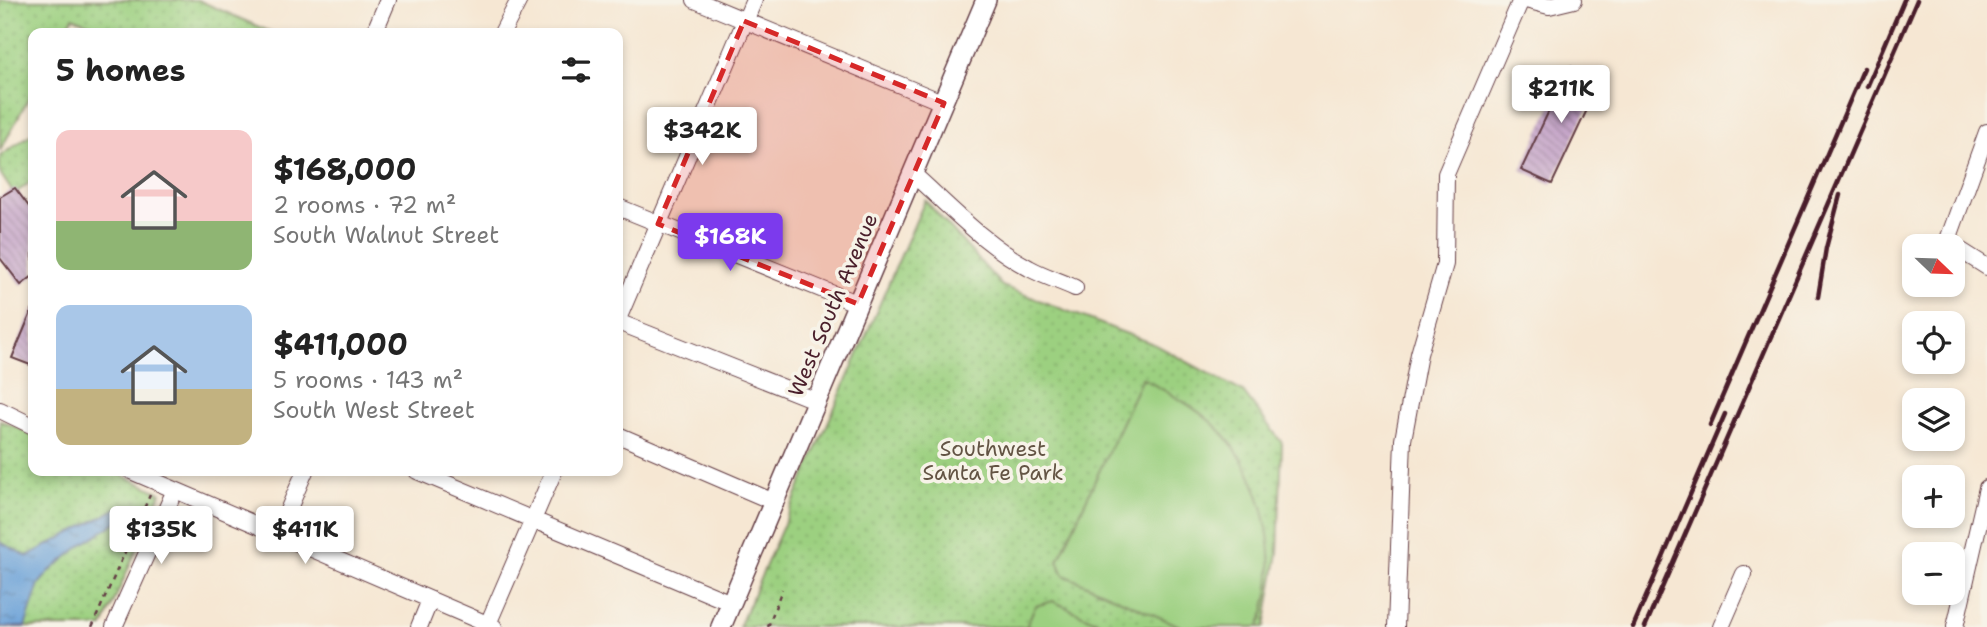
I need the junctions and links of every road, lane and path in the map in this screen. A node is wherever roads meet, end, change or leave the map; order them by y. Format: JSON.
{"nodes":[{"id":1,"x":388,"y":0,"type":"edge"},
{"id":2,"x":519,"y":0,"type":"edge"},
{"id":3,"x":695,"y":0,"type":"edge"},
{"id":4,"x":754,"y":0,"type":"edge"},
{"id":5,"x":986,"y":0,"type":"edge"},
{"id":6,"x":1521,"y":0,"type":"edge"},
{"id":7,"x":1526,"y":0,"type":"edge"},
{"id":8,"x":1574,"y":0,"type":"edge"},
{"id":9,"x":744,"y":21,"type":"junction"},
{"id":10,"x":376,"y":28,"type":"edge"},
{"id":11,"x":505,"y":28,"type":"edge"},
{"id":12,"x":944,"y":103,"type":"junction"},
{"id":13,"x":1987,"y":132,"type":"edge"},
{"id":14,"x":913,"y":174,"type":"junction"},
{"id":15,"x":623,"y":208,"type":"edge"},
{"id":16,"x":658,"y":225,"type":"junction"},
{"id":17,"x":1987,"y":267,"type":"edge"},
{"id":18,"x":1075,"y":288,"type":"dead end"},
{"id":19,"x":858,"y":304,"type":"junction"},
{"id":20,"x":623,"y":309,"type":"edge"},
{"id":21,"x":623,"y":323,"type":"edge"},
{"id":22,"x":817,"y":401,"type":"junction"},
{"id":23,"x":0,"y":410,"type":"edge"},
{"id":24,"x":28,"y":424,"type":"edge"},
{"id":25,"x":623,"y":437,"type":"edge"},
{"id":26,"x":143,"y":476,"type":"edge"},
{"id":27,"x":303,"y":476,"type":"edge"},
{"id":28,"x":429,"y":476,"type":"edge"},
{"id":29,"x":552,"y":476,"type":"edge"},
{"id":30,"x":1987,"y":488,"type":"edge"},
{"id":31,"x":175,"y":490,"type":"junction"},
{"id":32,"x":150,"y":495,"type":"dead end"},
{"id":33,"x":774,"y":502,"type":"junction"},
{"id":34,"x":534,"y":519,"type":"junction"},
{"id":35,"x":278,"y":534,"type":"junction"},
{"id":36,"x":1744,"y":574,"type":"dead end"},
{"id":37,"x":782,"y":589,"type":"dead end"},
{"id":38,"x":430,"y":600,"type":"junction"},
{"id":39,"x":731,"y":603,"type":"junction"},
{"id":40,"x":491,"y":626,"type":"edge"},
{"id":41,"x":92,"y":627,"type":"edge"},
{"id":42,"x":114,"y":627,"type":"edge"},
{"id":43,"x":419,"y":627,"type":"edge"},
{"id":44,"x":721,"y":627,"type":"edge"},
{"id":45,"x":768,"y":627,"type":"edge"},
{"id":46,"x":1396,"y":627,"type":"edge"},
{"id":47,"x":1721,"y":627,"type":"edge"},
{"id":48,"x":1955,"y":627,"type":"edge"}],
"edges":[{"from":1,"to":10,"type":"street"},
{"from":2,"to":11,"type":"street"},
{"from":3,"to":9,"type":"street"},
{"from":4,"to":9,"type":"street"},
{"from":5,"to":12,"type":"main road","name":"West South Avenue"},
{"from":6,"to":46,"type":"street"},
{"from":7,"to":8,"type":"street"},
{"from":9,"to":12,"type":"street"},
{"from":9,"to":16,"type":"street"},
{"from":12,"to":14,"type":"main road","name":"West South Avenue"},
{"from":13,"to":17,"type":"street"},
{"from":14,"to":18,"type":"street"},
{"from":14,"to":19,"type":"main road","name":"West South Avenue"},
{"from":15,"to":16,"type":"street"},
{"from":16,"to":19,"type":"street"},
{"from":16,"to":20,"type":"street"},
{"from":19,"to":22,"type":"main road","name":"West South Avenue"},
{"from":21,"to":22,"type":"street"},
{"from":22,"to":33,"type":"main road","name":"West South Avenue"},
{"from":23,"to":24,"type":"street"},
{"from":25,"to":33,"type":"street"},
{"from":26,"to":31,"type":"street"},
{"from":27,"to":35,"type":"street"},
{"from":28,"to":34,"type":"street"},
{"from":29,"to":34,"type":"street"},
{"from":30,"to":48,"type":"street"},
{"from":31,"to":35,"type":"street"},
{"from":31,"to":42,"type":"street"},
{"from":32,"to":41,"type":"path"},
{"from":33,"to":39,"type":"main road","name":"West South Avenue"},
{"from":34,"to":39,"type":"street"},
{"from":34,"to":40,"type":"street"},
{"from":35,"to":38,"type":"street"},
{"from":36,"to":47,"type":"street"},
{"from":37,"to":45,"type":"path"},
{"from":38,"to":40,"type":"street"},
{"from":38,"to":43,"type":"street"},
{"from":39,"to":44,"type":"main road","name":"West South Avenue"}]}
